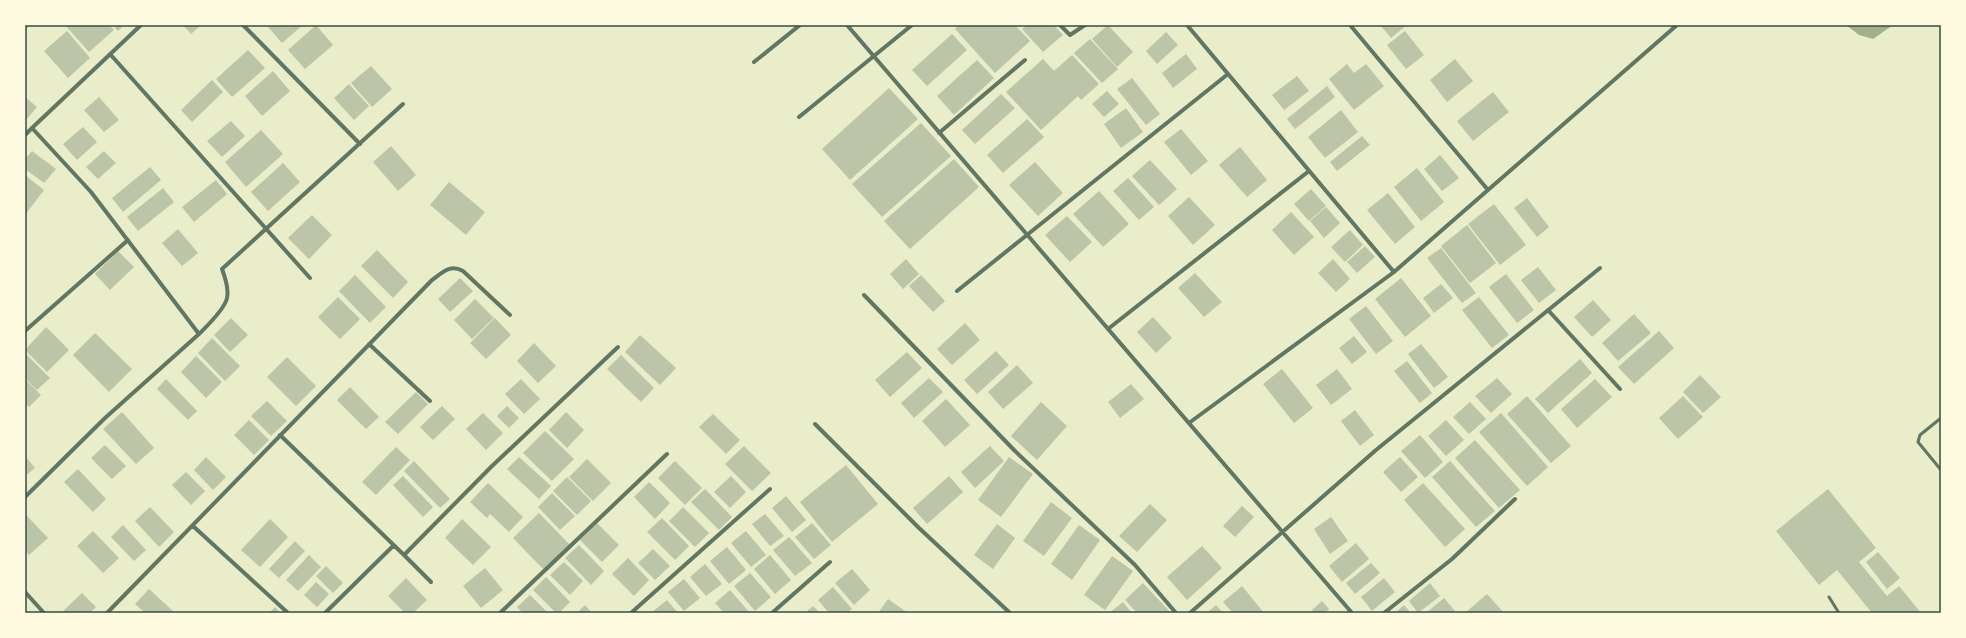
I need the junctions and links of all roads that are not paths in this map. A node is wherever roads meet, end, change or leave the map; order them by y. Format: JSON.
{"nodes":[{"id":1,"x":141,"y":25,"type":"edge"},
{"id":2,"x":243,"y":25,"type":"edge"},
{"id":3,"x":800,"y":25,"type":"edge"},
{"id":4,"x":847,"y":25,"type":"edge"},
{"id":5,"x":912,"y":25,"type":"edge"},
{"id":6,"x":1060,"y":25,"type":"edge"},
{"id":7,"x":1085,"y":25,"type":"edge"},
{"id":8,"x":1187,"y":25,"type":"edge"},
{"id":9,"x":1350,"y":25,"type":"edge"},
{"id":10,"x":1677,"y":25,"type":"edge"},
{"id":11,"x":110,"y":54,"type":"junction"},
{"id":12,"x":873,"y":56,"type":"junction"},
{"id":13,"x":1025,"y":60,"type":"dead end"},
{"id":14,"x":754,"y":62,"type":"dead end"},
{"id":15,"x":1228,"y":74,"type":"junction"},
{"id":16,"x":403,"y":104,"type":"dead end"},
{"id":17,"x":799,"y":117,"type":"dead end"},
{"id":18,"x":32,"y":128,"type":"junction"},
{"id":19,"x":939,"y":134,"type":"junction"},
{"id":20,"x":25,"y":135,"type":"edge"},
{"id":21,"x":360,"y":144,"type":"junction"},
{"id":22,"x":1309,"y":171,"type":"junction"},
{"id":23,"x":1488,"y":190,"type":"junction"},
{"id":24,"x":267,"y":230,"type":"junction"},
{"id":25,"x":1026,"y":235,"type":"junction"},
{"id":26,"x":128,"y":240,"type":"junction"},
{"id":27,"x":1600,"y":268,"type":"dead end"},
{"id":28,"x":1394,"y":272,"type":"junction"},
{"id":29,"x":310,"y":278,"type":"dead end"},
{"id":30,"x":957,"y":291,"type":"dead end"},
{"id":31,"x":864,"y":295,"type":"dead end"},
{"id":32,"x":1548,"y":310,"type":"junction"},
{"id":33,"x":510,"y":315,"type":"dead end"},
{"id":34,"x":1108,"y":329,"type":"junction"},
{"id":35,"x":25,"y":331,"type":"edge"},
{"id":36,"x":199,"y":334,"type":"junction"},
{"id":37,"x":369,"y":344,"type":"junction"},
{"id":38,"x":618,"y":347,"type":"dead end"},
{"id":39,"x":1620,"y":389,"type":"dead end"},
{"id":40,"x":430,"y":401,"type":"dead end"},
{"id":41,"x":1941,"y":418,"type":"edge"},
{"id":42,"x":1189,"y":423,"type":"junction"},
{"id":43,"x":814,"y":424,"type":"dead end"},
{"id":44,"x":280,"y":435,"type":"junction"},
{"id":45,"x":667,"y":454,"type":"dead end"},
{"id":46,"x":1941,"y":470,"type":"edge"},
{"id":47,"x":770,"y":489,"type":"dead end"},
{"id":48,"x":25,"y":497,"type":"edge"},
{"id":49,"x":1515,"y":499,"type":"dead end"},
{"id":50,"x":193,"y":526,"type":"junction"},
{"id":51,"x":1283,"y":533,"type":"junction"},
{"id":52,"x":393,"y":546,"type":"junction"},
{"id":53,"x":404,"y":555,"type":"junction"},
{"id":54,"x":830,"y":562,"type":"dead end"},
{"id":55,"x":431,"y":582,"type":"dead end"},
{"id":56,"x":25,"y":592,"type":"edge"},
{"id":57,"x":1829,"y":597,"type":"dead end"},
{"id":58,"x":44,"y":613,"type":"edge"},
{"id":59,"x":107,"y":613,"type":"edge"},
{"id":60,"x":288,"y":613,"type":"edge"},
{"id":61,"x":325,"y":613,"type":"edge"},
{"id":62,"x":500,"y":613,"type":"edge"},
{"id":63,"x":631,"y":613,"type":"edge"},
{"id":64,"x":772,"y":613,"type":"edge"},
{"id":65,"x":1010,"y":613,"type":"edge"},
{"id":66,"x":1176,"y":613,"type":"edge"},
{"id":67,"x":1190,"y":613,"type":"edge"},
{"id":68,"x":1352,"y":613,"type":"edge"},
{"id":69,"x":1384,"y":613,"type":"edge"},
{"id":70,"x":1839,"y":613,"type":"edge"}],
"edges":[{"from":1,"to":11,"type":"street"},
{"from":2,"to":21,"type":"street"},
{"from":3,"to":14,"type":"street"},
{"from":4,"to":12,"type":"street"},
{"from":5,"to":12,"type":"street"},
{"from":6,"to":7,"type":"street"},
{"from":8,"to":15,"type":"street"},
{"from":9,"to":23,"type":"street"},
{"from":10,"to":23,"type":"street"},
{"from":11,"to":18,"type":"street"},
{"from":11,"to":24,"type":"street"},
{"from":12,"to":17,"type":"street"},
{"from":12,"to":19,"type":"street"},
{"from":13,"to":19,"type":"street"},
{"from":15,"to":22,"type":"street"},
{"from":15,"to":25,"type":"street"},
{"from":16,"to":21,"type":"street"},
{"from":18,"to":20,"type":"street"},
{"from":18,"to":26,"type":"street"},
{"from":19,"to":25,"type":"street"},
{"from":21,"to":24,"type":"street"},
{"from":22,"to":28,"type":"street"},
{"from":22,"to":34,"type":"street"},
{"from":23,"to":28,"type":"street"},
{"from":24,"to":29,"type":"street"},
{"from":24,"to":36,"type":"street"},
{"from":25,"to":30,"type":"street"},
{"from":25,"to":34,"type":"street"},
{"from":26,"to":35,"type":"street"},
{"from":26,"to":36,"type":"street"},
{"from":27,"to":32,"type":"street"},
{"from":28,"to":42,"type":"street"},
{"from":31,"to":66,"type":"street"},
{"from":32,"to":39,"type":"street"},
{"from":32,"to":51,"type":"street"},
{"from":33,"to":37,"type":"street"},
{"from":34,"to":42,"type":"street"},
{"from":36,"to":48,"type":"street"},
{"from":37,"to":40,"type":"street"},
{"from":37,"to":44,"type":"street"},
{"from":38,"to":53,"type":"street"},
{"from":41,"to":46,"type":"lane"},
{"from":42,"to":51,"type":"street"},
{"from":43,"to":65,"type":"street"},
{"from":44,"to":50,"type":"street"},
{"from":44,"to":52,"type":"street"},
{"from":45,"to":62,"type":"street"},
{"from":47,"to":63,"type":"street"},
{"from":49,"to":69,"type":"street"},
{"from":50,"to":59,"type":"street"},
{"from":50,"to":60,"type":"street"},
{"from":51,"to":67,"type":"street"},
{"from":51,"to":68,"type":"street"},
{"from":52,"to":53,"type":"street"},
{"from":52,"to":61,"type":"street"},
{"from":53,"to":55,"type":"street"},
{"from":54,"to":64,"type":"street"},
{"from":56,"to":58,"type":"street"},
{"from":57,"to":70,"type":"lane"}]}
